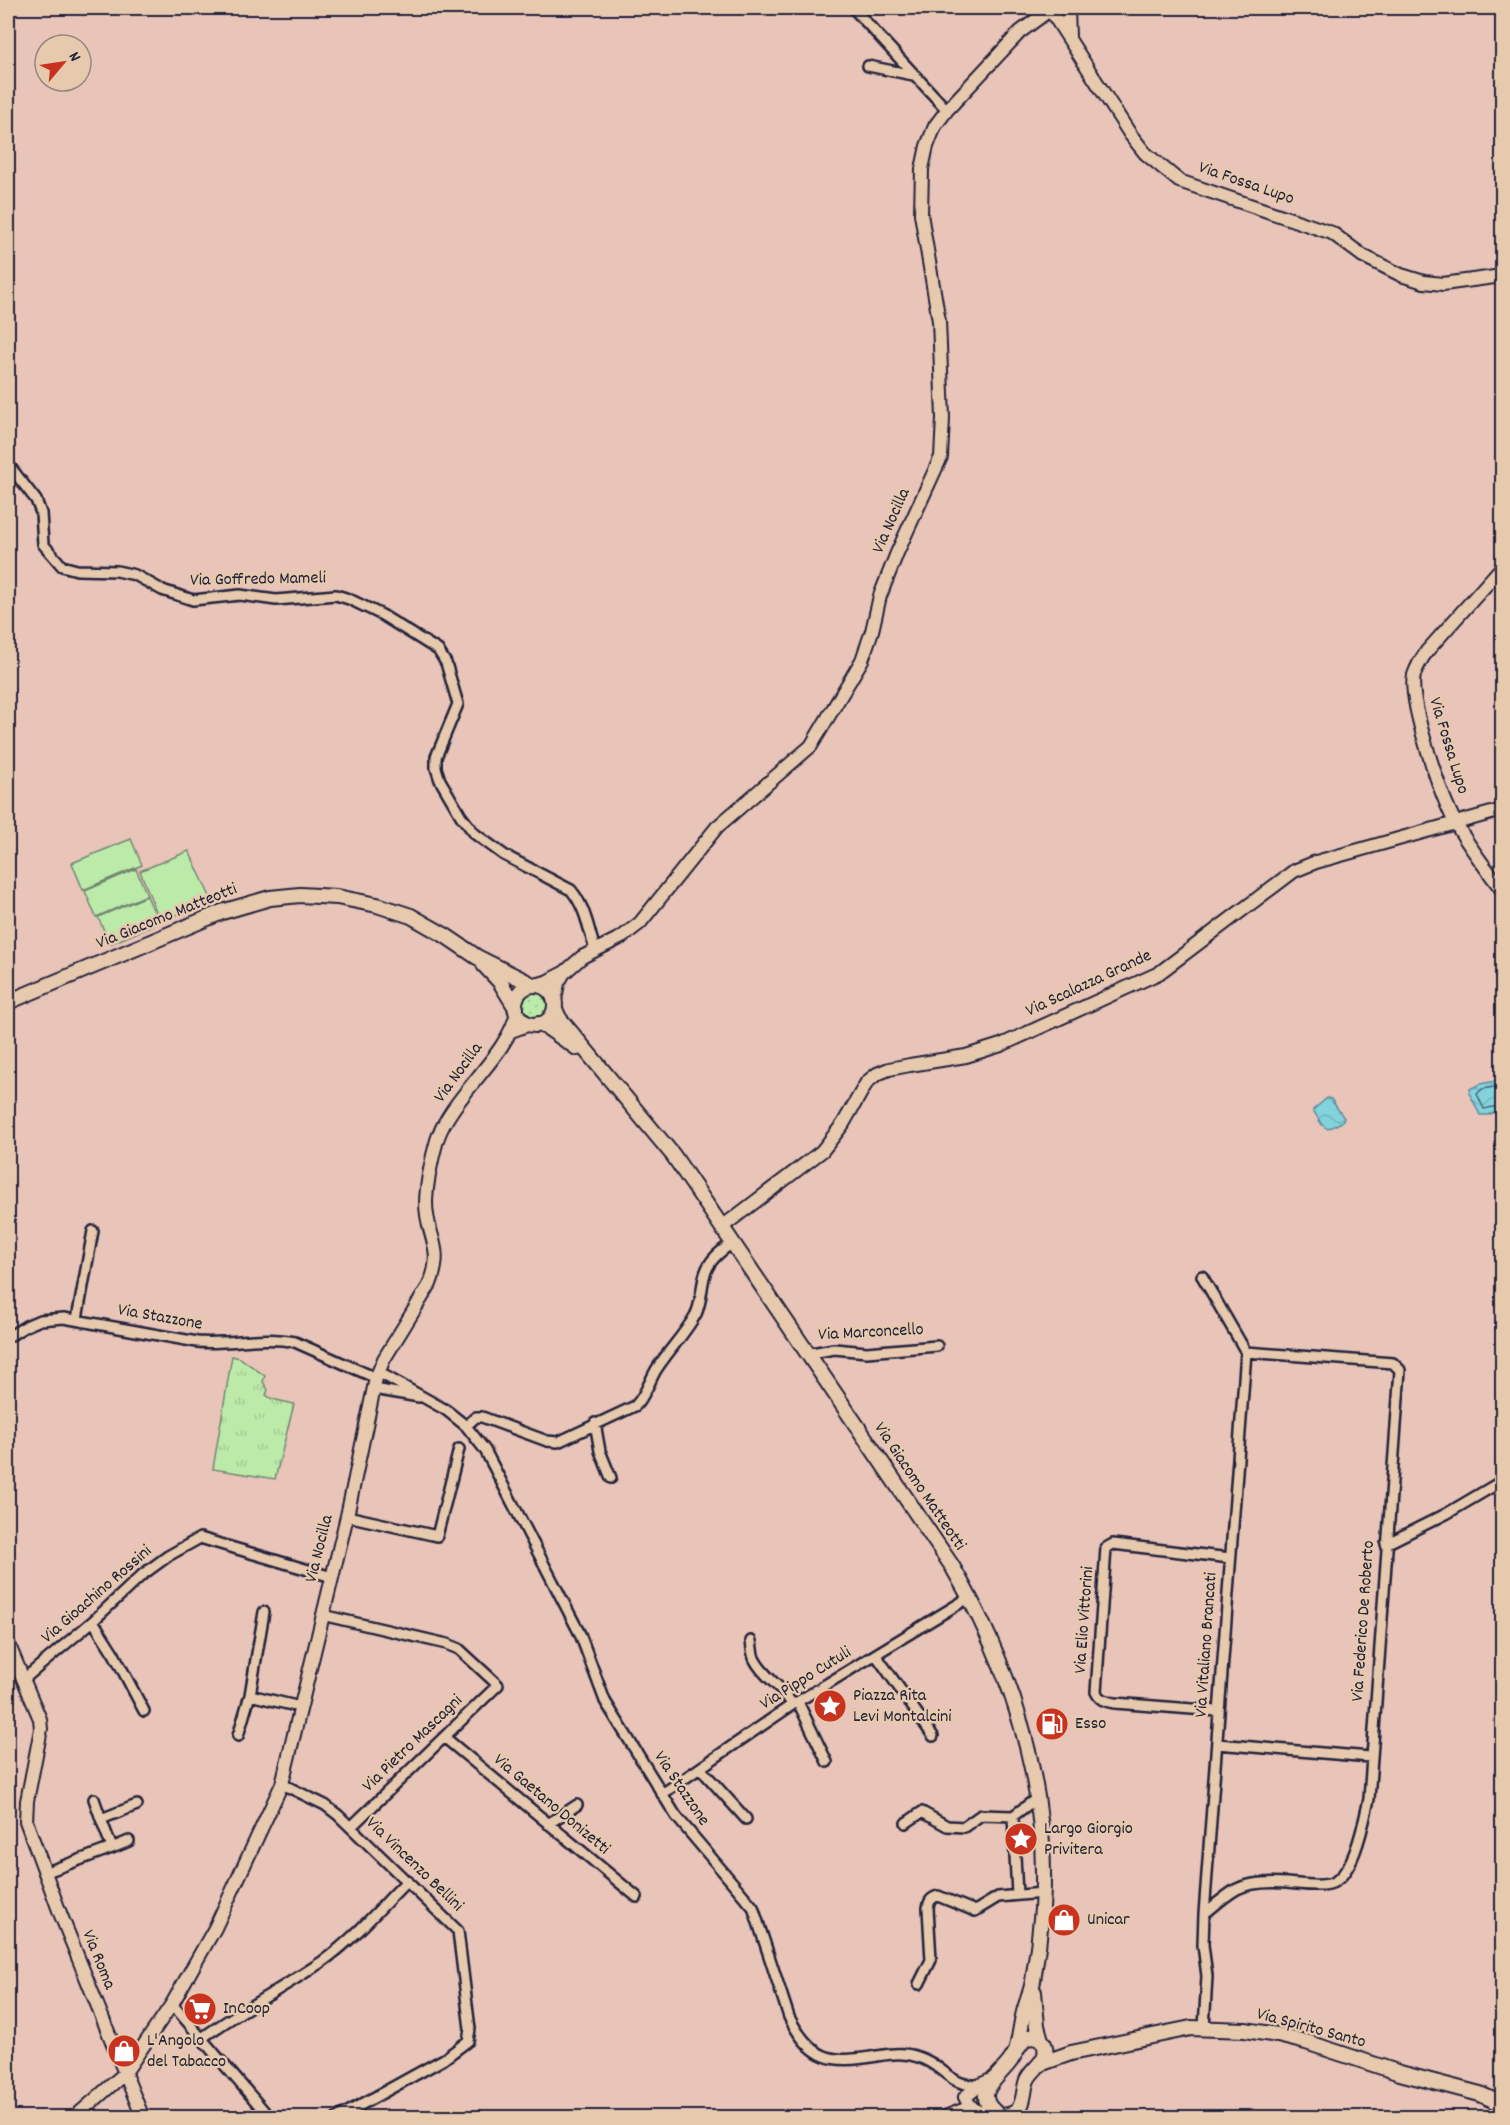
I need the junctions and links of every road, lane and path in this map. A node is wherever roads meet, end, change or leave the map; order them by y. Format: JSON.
{"nodes":[{"id":1,"x":854,"y":8,"type":"edge"},
{"id":2,"x":1050,"y":8,"type":"edge"},
{"id":3,"x":1068,"y":8,"type":"edge"},
{"id":4,"x":1069,"y":41,"type":"junction"},
{"id":5,"x":868,"y":66,"type":"dead end"},
{"id":6,"x":913,"y":75,"type":"junction"},
{"id":7,"x":947,"y":110,"type":"junction"},
{"id":8,"x":1503,"y":276,"type":"edge"},
{"id":9,"x":8,"y":464,"type":"edge"},
{"id":10,"x":1503,"y":567,"type":"edge"},
{"id":11,"x":1503,"y":810,"type":"edge"},
{"id":12,"x":1455,"y":823,"type":"junction"},
{"id":13,"x":1503,"y":890,"type":"edge"},
{"id":14,"x":595,"y":950,"type":"junction"},
{"id":15,"x":477,"y":957,"type":"junction"},
{"id":16,"x":565,"y":972,"type":"junction"},
{"id":17,"x":534,"y":985,"type":"junction"},
{"id":18,"x":8,"y":1002,"type":"edge"},
{"id":19,"x":555,"y":1005,"type":"junction"},
{"id":20,"x":516,"y":1010,"type":"junction"},
{"id":21,"x":534,"y":1024,"type":"junction"},
{"id":22,"x":511,"y":1031,"type":"junction"},
{"id":23,"x":606,"y":1072,"type":"junction"},
{"id":24,"x":722,"y":1227,"type":"junction"},
{"id":25,"x":93,"y":1231,"type":"dead end"},
{"id":26,"x":732,"y":1243,"type":"junction"},
{"id":27,"x":1202,"y":1276,"type":"dead end"},
{"id":28,"x":77,"y":1319,"type":"junction"},
{"id":29,"x":8,"y":1337,"type":"edge"},
{"id":30,"x":937,"y":1346,"type":"dead end"},
{"id":31,"x":1246,"y":1352,"type":"junction"},
{"id":32,"x":806,"y":1354,"type":"junction"},
{"id":33,"x":376,"y":1380,"type":"junction"},
{"id":34,"x":426,"y":1398,"type":"junction"},
{"id":35,"x":595,"y":1423,"type":"junction"},
{"id":36,"x":466,"y":1426,"type":"junction"},
{"id":37,"x":459,"y":1449,"type":"dead end"},
{"id":38,"x":611,"y":1478,"type":"dead end"},
{"id":39,"x":1503,"y":1480,"type":"edge"},
{"id":40,"x":347,"y":1516,"type":"junction"},
{"id":41,"x":1386,"y":1544,"type":"junction"},
{"id":42,"x":1230,"y":1558,"type":"junction"},
{"id":43,"x":332,"y":1577,"type":"junction"},
{"id":44,"x":970,"y":1597,"type":"junction"},
{"id":45,"x":264,"y":1612,"type":"dead end"},
{"id":46,"x":322,"y":1616,"type":"junction"},
{"id":47,"x":93,"y":1621,"type":"junction"},
{"id":48,"x":751,"y":1641,"type":"dead end"},
{"id":49,"x":8,"y":1643,"type":"edge"},
{"id":50,"x":876,"y":1656,"type":"junction"},
{"id":51,"x":24,"y":1679,"type":"junction"},
{"id":52,"x":250,"y":1695,"type":"junction"},
{"id":53,"x":795,"y":1704,"type":"junction"},
{"id":54,"x":300,"y":1707,"type":"junction"},
{"id":55,"x":144,"y":1711,"type":"dead end"},
{"id":56,"x":1218,"y":1711,"type":"junction"},
{"id":57,"x":238,"y":1736,"type":"dead end"},
{"id":58,"x":933,"y":1736,"type":"dead end"},
{"id":59,"x":444,"y":1737,"type":"junction"},
{"id":60,"x":1217,"y":1744,"type":"junction"},
{"id":61,"x":1370,"y":1757,"type":"junction"},
{"id":62,"x":827,"y":1762,"type":"dead end"},
{"id":63,"x":700,"y":1768,"type":"junction"},
{"id":64,"x":282,"y":1784,"type":"junction"},
{"id":65,"x":662,"y":1794,"type":"junction"},
{"id":66,"x":1037,"y":1798,"type":"junction"},
{"id":67,"x":94,"y":1799,"type":"dead end"},
{"id":68,"x":577,"y":1804,"type":"dead end"},
{"id":69,"x":137,"y":1805,"type":"dead end"},
{"id":70,"x":1013,"y":1816,"type":"junction"},
{"id":71,"x":101,"y":1819,"type":"junction"},
{"id":72,"x":746,"y":1819,"type":"dead end"},
{"id":73,"x":906,"y":1823,"type":"dead end"},
{"id":74,"x":548,"y":1824,"type":"junction"},
{"id":75,"x":351,"y":1827,"type":"junction"},
{"id":76,"x":129,"y":1841,"type":"dead end"},
{"id":77,"x":112,"y":1848,"type":"junction"},
{"id":78,"x":44,"y":1873,"type":"junction"},
{"id":79,"x":407,"y":1881,"type":"junction"},
{"id":80,"x":1043,"y":1893,"type":"junction"},
{"id":81,"x":1017,"y":1895,"type":"junction"},
{"id":82,"x":637,"y":1897,"type":"dead end"},
{"id":83,"x":1204,"y":1914,"type":"junction"},
{"id":84,"x":919,"y":1984,"type":"dead end"},
{"id":85,"x":1033,"y":1984,"type":"junction"},
{"id":86,"x":172,"y":2004,"type":"junction"},
{"id":87,"x":1204,"y":2028,"type":"junction"},
{"id":88,"x":202,"y":2038,"type":"junction"},
{"id":89,"x":1042,"y":2042,"type":"junction"},
{"id":90,"x":1017,"y":2048,"type":"junction"},
{"id":91,"x":1071,"y":2053,"type":"junction"},
{"id":92,"x":1040,"y":2064,"type":"junction"},
{"id":93,"x":124,"y":2074,"type":"junction"},
{"id":94,"x":994,"y":2078,"type":"junction"},
{"id":95,"x":980,"y":2085,"type":"junction"},
{"id":96,"x":965,"y":2097,"type":"junction"},
{"id":97,"x":1503,"y":2104,"type":"edge"},
{"id":98,"x":972,"y":2109,"type":"junction"},
{"id":99,"x":1021,"y":2111,"type":"edge"},
{"id":100,"x":999,"y":2116,"type":"edge"},
{"id":101,"x":945,"y":2117,"type":"edge"},
{"id":102,"x":74,"y":2118,"type":"edge"},
{"id":103,"x":142,"y":2118,"type":"edge"},
{"id":104,"x":270,"y":2118,"type":"edge"},
{"id":105,"x":337,"y":2118,"type":"edge"}],
"edges":[{"from":1,"to":6,"type":"street"},
{"from":2,"to":4,"type":"street","name":"Via Fossa Lupo"},
{"from":2,"to":7,"type":"street","name":"Via Nocilla"},
{"from":3,"to":4,"type":"street"},
{"from":4,"to":8,"type":"street","name":"Via Fossa Lupo"},
{"from":5,"to":6,"type":"street"},
{"from":6,"to":7,"type":"street"},
{"from":7,"to":14,"type":"street","name":"Via Nocilla"},
{"from":9,"to":14,"type":"street","name":"Via Goffredo Mameli"},
{"from":10,"to":12,"type":"street","name":"Via Fossa Lupo"},
{"from":11,"to":12,"type":"street","name":"Via Scalazza Grande"},
{"from":12,"to":13,"type":"street","name":"Via Fossa Lupo"},
{"from":12,"to":24,"type":"street","name":"Via Scalazza Grande"},
{"from":14,"to":16,"type":"street","name":"Via Nocilla"},
{"from":15,"to":17,"type":"main road"},
{"from":15,"to":18,"type":"main road","name":"Via Giacomo Matteotti"},
{"from":15,"to":20,"type":"main road"},
{"from":16,"to":17,"type":"street","name":"Via Nocilla"},
{"from":16,"to":19,"type":"street"},
{"from":17,"to":19,"type":"main road"},
{"from":17,"to":20,"type":"main road"},
{"from":19,"to":21,"type":"main road"},
{"from":19,"to":23,"type":"main road"},
{"from":20,"to":21,"type":"main road"},
{"from":20,"to":22,"type":"street","name":"Via Nocilla"},
{"from":21,"to":22,"type":"street"},
{"from":21,"to":23,"type":"main road"},
{"from":22,"to":33,"type":"street","name":"Via Nocilla"},
{"from":23,"to":24,"type":"main road","name":"Via Giacomo Matteotti"},
{"from":24,"to":26,"type":"main road","name":"Via Giacomo Matteotti"},
{"from":25,"to":28,"type":"street"},
{"from":26,"to":32,"type":"main road","name":"Via Giacomo Matteotti"},
{"from":26,"to":35,"type":"street"},
{"from":27,"to":31,"type":"street"},
{"from":28,"to":29,"type":"street","name":"Via Stazzone"},
{"from":28,"to":33,"type":"street","name":"Via Stazzone"},
{"from":30,"to":32,"type":"street","name":"Via Marconcello"},
{"from":31,"to":41,"type":"street","name":"Via Federico De Roberto"},
{"from":31,"to":42,"type":"street","name":"Via Vitaliano Brancati"},
{"from":32,"to":44,"type":"main road","name":"Via Giacomo Matteotti"},
{"from":33,"to":34,"type":"street","name":"Via Stazzone"},
{"from":33,"to":34,"type":"street"},
{"from":33,"to":40,"type":"street","name":"Via Nocilla"},
{"from":34,"to":36,"type":"street","name":"Via Stazzone"},
{"from":35,"to":36,"type":"street"},
{"from":35,"to":38,"type":"street"},
{"from":36,"to":65,"type":"street","name":"Via Stazzone"},
{"from":37,"to":40,"type":"street"},
{"from":39,"to":41,"type":"street"},
{"from":40,"to":43,"type":"street","name":"Via Nocilla"},
{"from":41,"to":61,"type":"street","name":"Via Federico De Roberto"},
{"from":42,"to":56,"type":"street","name":"Via Vitaliano Brancati"},
{"from":42,"to":56,"type":"street","name":"Via Elio Vittorini"},
{"from":43,"to":46,"type":"street","name":"Via Nocilla"},
{"from":43,"to":47,"type":"street","name":"Via Gioachino Rossini"},
{"from":44,"to":50,"type":"street","name":"Via Pippo Cutuli"},
{"from":44,"to":66,"type":"main road","name":"Via Giacomo Matteotti"},
{"from":45,"to":52,"type":"street"},
{"from":46,"to":54,"type":"street","name":"Via Nocilla"},
{"from":46,"to":59,"type":"street","name":"Via Pietro Mascagni"},
{"from":47,"to":51,"type":"street","name":"Via Gioachino Rossini"},
{"from":47,"to":55,"type":"street"},
{"from":48,"to":53,"type":"street"},
{"from":49,"to":51,"type":"street"},
{"from":50,"to":53,"type":"street","name":"Via Pippo Cutuli"},
{"from":50,"to":58,"type":"street"},
{"from":51,"to":78,"type":"street","name":"Via Roma"},
{"from":52,"to":54,"type":"street"},
{"from":52,"to":57,"type":"street"},
{"from":53,"to":62,"type":"street"},
{"from":53,"to":63,"type":"street","name":"Via Pippo Cutuli"},
{"from":54,"to":64,"type":"street","name":"Via Nocilla"},
{"from":56,"to":60,"type":"street","name":"Via Vitaliano Brancati"},
{"from":59,"to":74,"type":"street","name":"Via Gaetano Donizetti"},
{"from":59,"to":75,"type":"street","name":"Via Pietro Mascagni"},
{"from":60,"to":61,"type":"street"},
{"from":60,"to":83,"type":"street","name":"Via Vitaliano Brancati"},
{"from":61,"to":83,"type":"street","name":"Via Federico De Roberto"},
{"from":63,"to":65,"type":"street","name":"Via Pippo Cutuli"},
{"from":63,"to":72,"type":"street"},
{"from":64,"to":75,"type":"street","name":"Via Vincenzo Bellini"},
{"from":64,"to":86,"type":"street","name":"Via Nocilla"},
{"from":65,"to":95,"type":"street","name":"Via Stazzone"},
{"from":66,"to":70,"type":"street"},
{"from":66,"to":80,"type":"main road","name":"Via Giacomo Matteotti"},
{"from":67,"to":71,"type":"street"},
{"from":68,"to":74,"type":"street"},
{"from":69,"to":71,"type":"street"},
{"from":70,"to":73,"type":"street"},
{"from":70,"to":81,"type":"street"},
{"from":71,"to":77,"type":"street"},
{"from":74,"to":82,"type":"street","name":"Via Gaetano Donizetti"},
{"from":75,"to":79,"type":"street","name":"Via Vincenzo Bellini"},
{"from":76,"to":77,"type":"street"},
{"from":77,"to":78,"type":"street"},
{"from":78,"to":93,"type":"street","name":"Via Roma"},
{"from":79,"to":88,"type":"street"},
{"from":79,"to":105,"type":"street","name":"Via Vincenzo Bellini"},
{"from":80,"to":81,"type":"street"},
{"from":80,"to":85,"type":"main road","name":"Via Giacomo Matteotti"},
{"from":81,"to":84,"type":"street"},
{"from":83,"to":87,"type":"street","name":"Via Vitaliano Brancati"},
{"from":85,"to":89,"type":"main road"},
{"from":85,"to":90,"type":"main road"},
{"from":86,"to":88,"type":"street"},
{"from":86,"to":93,"type":"street","name":"Via Nocilla"},
{"from":87,"to":91,"type":"main road","name":"Via Spirito Santo"},
{"from":87,"to":97,"type":"main road","name":"Via Spirito Santo"},
{"from":88,"to":104,"type":"street"},
{"from":89,"to":90,"type":"main road"},
{"from":89,"to":91,"type":"main road"},
{"from":89,"to":92,"type":"main road"},
{"from":90,"to":94,"type":"main road"},
{"from":91,"to":92,"type":"main road","name":"Via Spirito Santo"},
{"from":92,"to":99,"type":"main road"},
{"from":93,"to":102,"type":"street","name":"Via Nocilla"},
{"from":93,"to":103,"type":"street","name":"Via Roma"},
{"from":94,"to":95,"type":"street"},
{"from":94,"to":100,"type":"main road"},
{"from":95,"to":96,"type":"street"},
{"from":96,"to":98,"type":"street"},
{"from":96,"to":101,"type":"street"},
{"from":98,"to":100,"type":"street"},
{"from":98,"to":101,"type":"street"},
{"from":99,"to":100,"type":"main road"}]}
